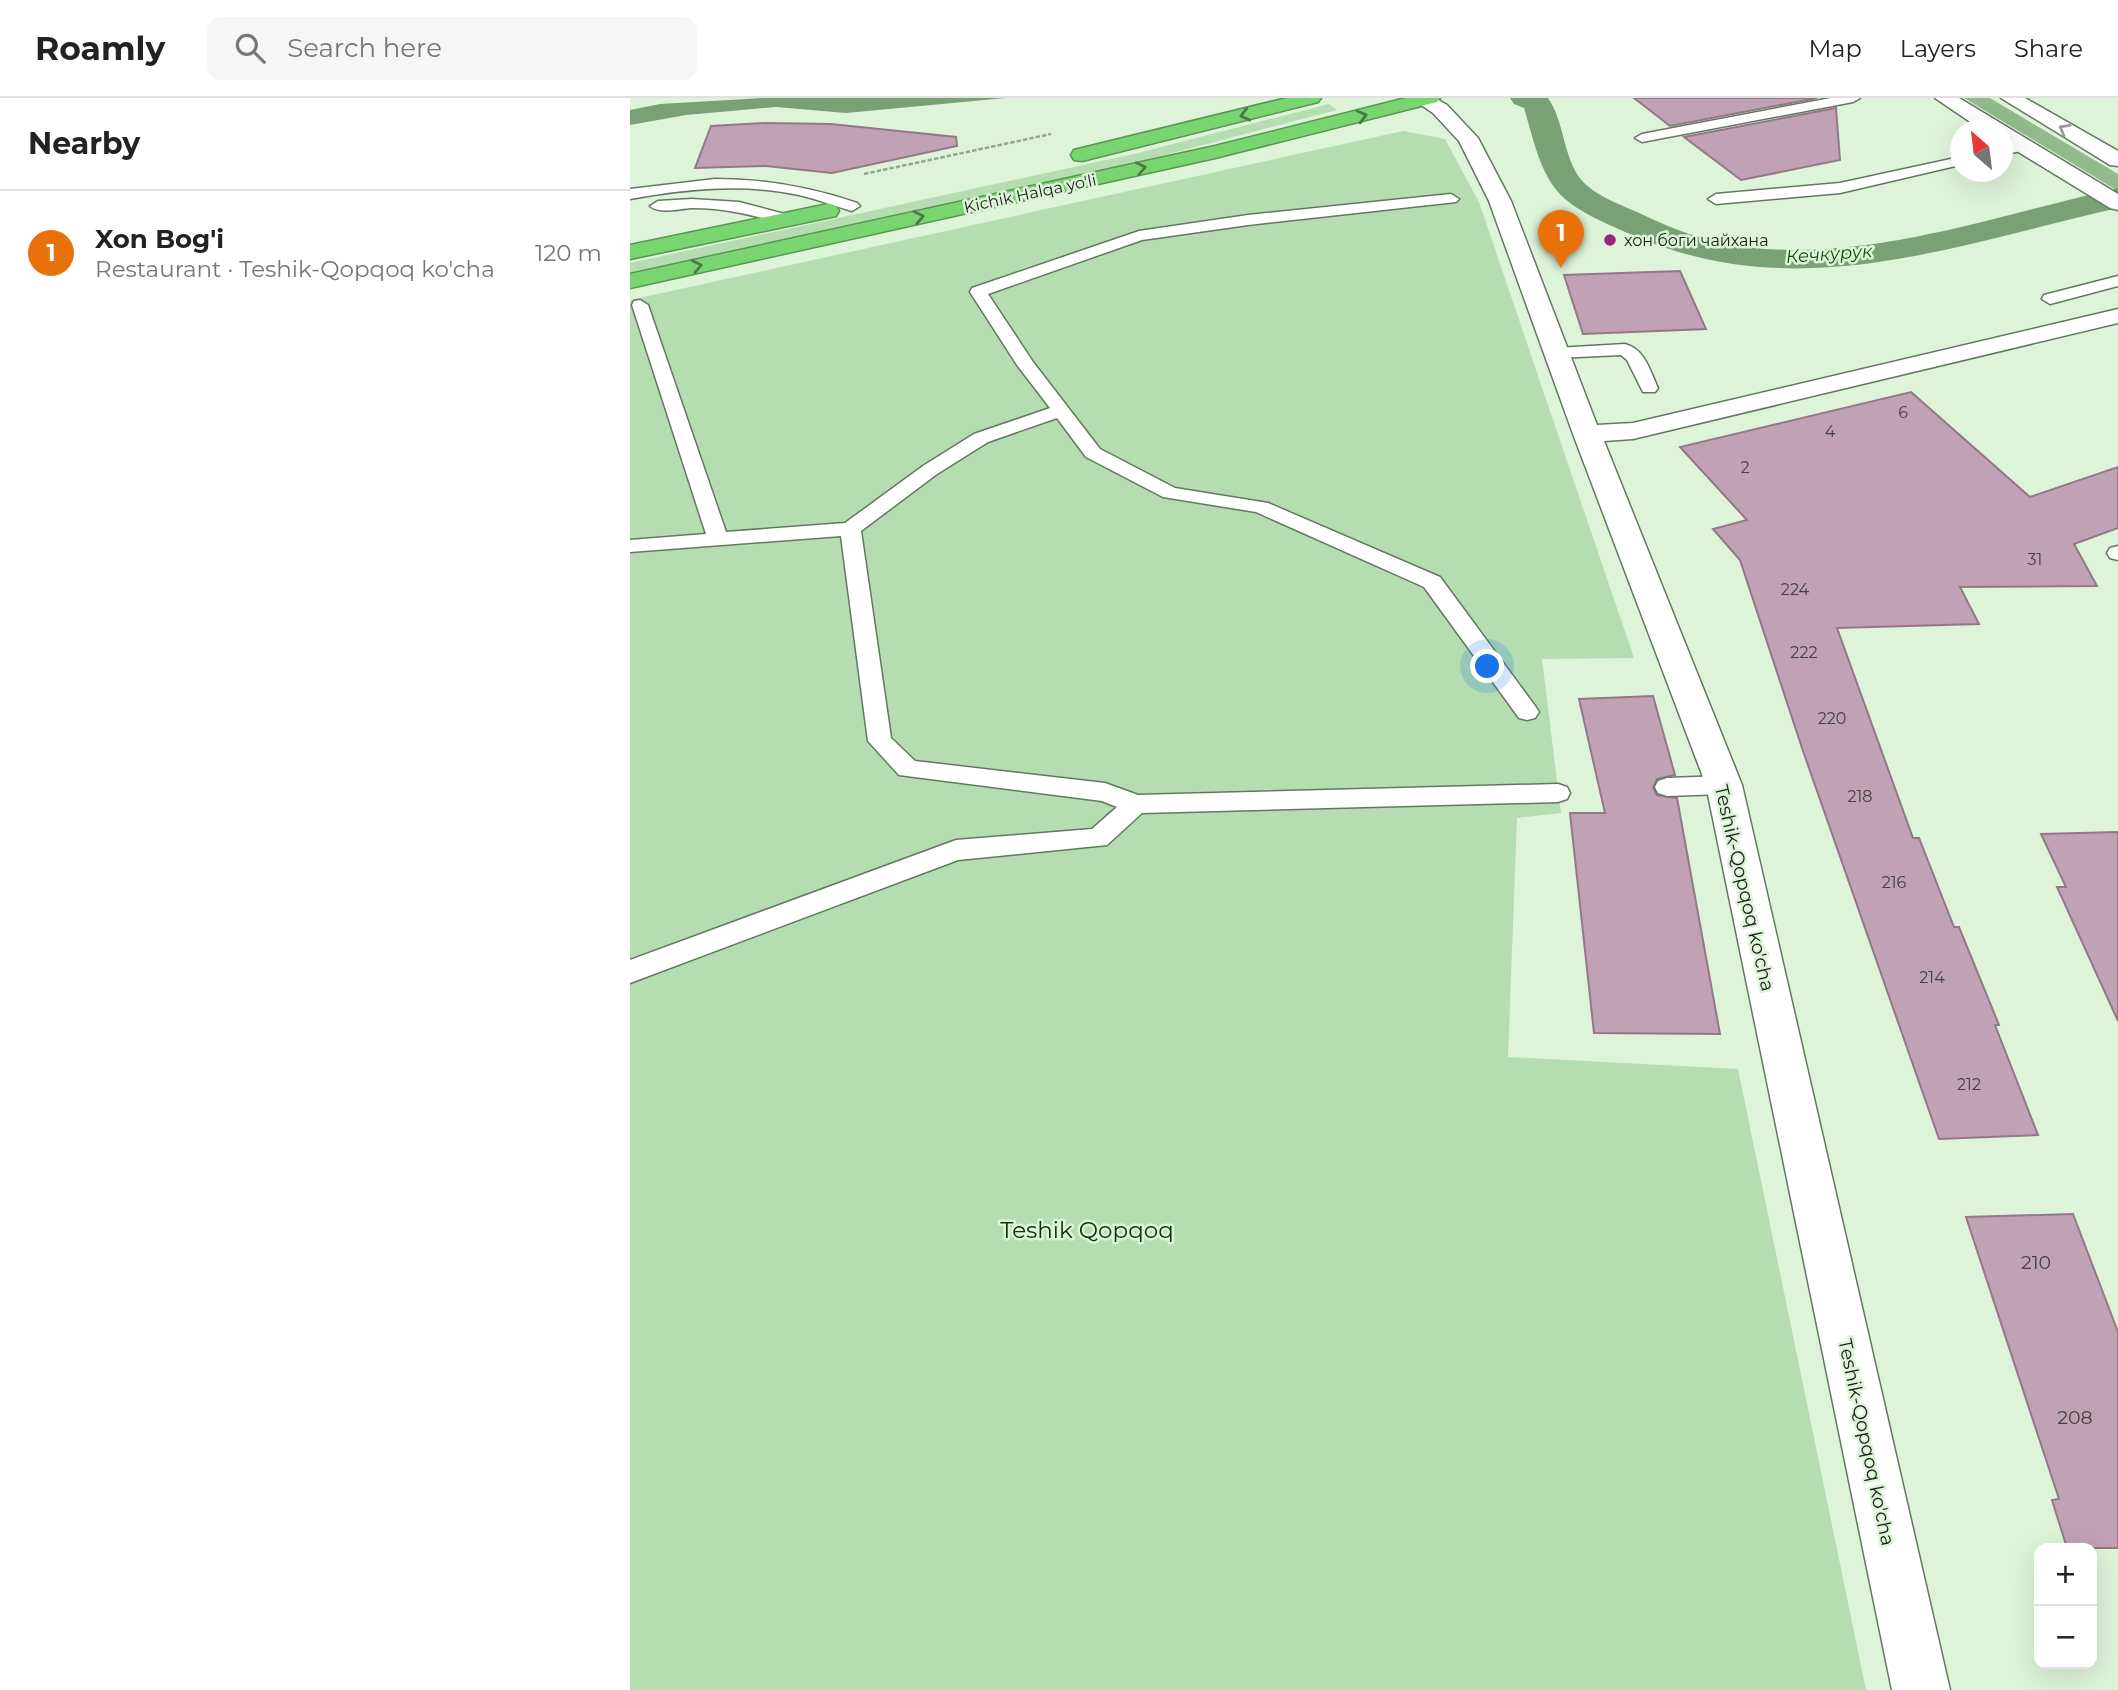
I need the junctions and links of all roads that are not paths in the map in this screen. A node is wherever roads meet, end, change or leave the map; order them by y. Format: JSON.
{"nodes":[{"id":1,"x":1311,"y":98,"type":"edge"},
{"id":2,"x":1853,"y":98,"type":"edge"},
{"id":3,"x":1945,"y":98,"type":"edge"},
{"id":4,"x":2011,"y":98,"type":"edge"},
{"id":5,"x":1425,"y":99,"type":"edge"},
{"id":6,"x":1979,"y":119,"type":"edge"},
{"id":7,"x":1642,"y":138,"type":"dead end"},
{"id":8,"x":2013,"y":139,"type":"edge"},
{"id":9,"x":2025,"y":146,"type":"junction"},
{"id":10,"x":2013,"y":149,"type":"edge"},
{"id":11,"x":1063,"y":160,"type":"dead end"},
{"id":12,"x":2118,"y":160,"type":"edge"},
{"id":13,"x":1950,"y":163,"type":"edge"},
{"id":14,"x":630,"y":194,"type":"edge"},
{"id":15,"x":1451,"y":199,"type":"dead end"},
{"id":16,"x":1716,"y":199,"type":"dead end"},
{"id":17,"x":876,"y":201,"type":"dead end"},
{"id":18,"x":2118,"y":203,"type":"edge"},
{"id":19,"x":852,"y":206,"type":"junction"},
{"id":20,"x":640,"y":209,"type":"dead end"},
{"id":21,"x":787,"y":219,"type":"junction"},
{"id":22,"x":630,"y":252,"type":"edge"},
{"id":23,"x":630,"y":281,"type":"edge"},
{"id":24,"x":2118,"y":281,"type":"edge"},
{"id":25,"x":2050,"y":299,"type":"dead end"},
{"id":26,"x":640,"y":305,"type":"dead end"},
{"id":27,"x":2118,"y":316,"type":"edge"},
{"id":28,"x":1556,"y":353,"type":"junction"},
{"id":29,"x":1649,"y":388,"type":"dead end"},
{"id":30,"x":1060,"y":411,"type":"junction"},
{"id":31,"x":1587,"y":434,"type":"junction"},
{"id":32,"x":850,"y":529,"type":"junction"},
{"id":33,"x":718,"y":540,"type":"junction"},
{"id":34,"x":630,"y":546,"type":"edge"},
{"id":35,"x":1527,"y":712,"type":"dead end"},
{"id":36,"x":1724,"y":785,"type":"junction"},
{"id":37,"x":1667,"y":787,"type":"dead end"},
{"id":38,"x":1558,"y":793,"type":"dead end"},
{"id":39,"x":1136,"y":804,"type":"junction"},
{"id":40,"x":630,"y":972,"type":"edge"},
{"id":41,"x":1921,"y":1690,"type":"edge"}],
"edges":[{"from":1,"to":11,"type":"highway","name":"Kichik Halqa yo'li","one_way":true},
{"from":2,"to":7,"type":"lane"},
{"from":3,"to":6,"type":"street"},
{"from":12,"to":4,"type":"street","one_way":true},
{"from":23,"to":5,"type":"highway","name":"Kichik Halqa yo'li","one_way":true},
{"from":5,"to":28,"type":"street","name":"Teshik-Qopqoq ko'cha"},
{"from":8,"to":9,"type":"street"},
{"from":9,"to":10,"type":"lane"},
{"from":9,"to":18,"type":"street"},
{"from":13,"to":16,"type":"lane"},
{"from":14,"to":19,"type":"lane"},
{"from":15,"to":30,"type":"lane"},
{"from":17,"to":19,"type":"highway"},
{"from":19,"to":21,"type":"highway"},
{"from":20,"to":21,"type":"lane"},
{"from":21,"to":22,"type":"highway"},
{"from":24,"to":25,"type":"lane"},
{"from":26,"to":33,"type":"lane"},
{"from":27,"to":31,"type":"street"},
{"from":28,"to":29,"type":"lane"},
{"from":28,"to":31,"type":"street","name":"Teshik-Qopqoq ko'cha"},
{"from":30,"to":32,"type":"lane"},
{"from":30,"to":35,"type":"lane"},
{"from":31,"to":36,"type":"street","name":"Teshik-Qopqoq ko'cha"},
{"from":32,"to":33,"type":"lane"},
{"from":32,"to":39,"type":"lane"},
{"from":33,"to":34,"type":"lane"},
{"from":36,"to":37,"type":"lane"},
{"from":36,"to":41,"type":"street","name":"Teshik-Qopqoq ko'cha"},
{"from":38,"to":39,"type":"lane"},
{"from":39,"to":40,"type":"lane"}]}
